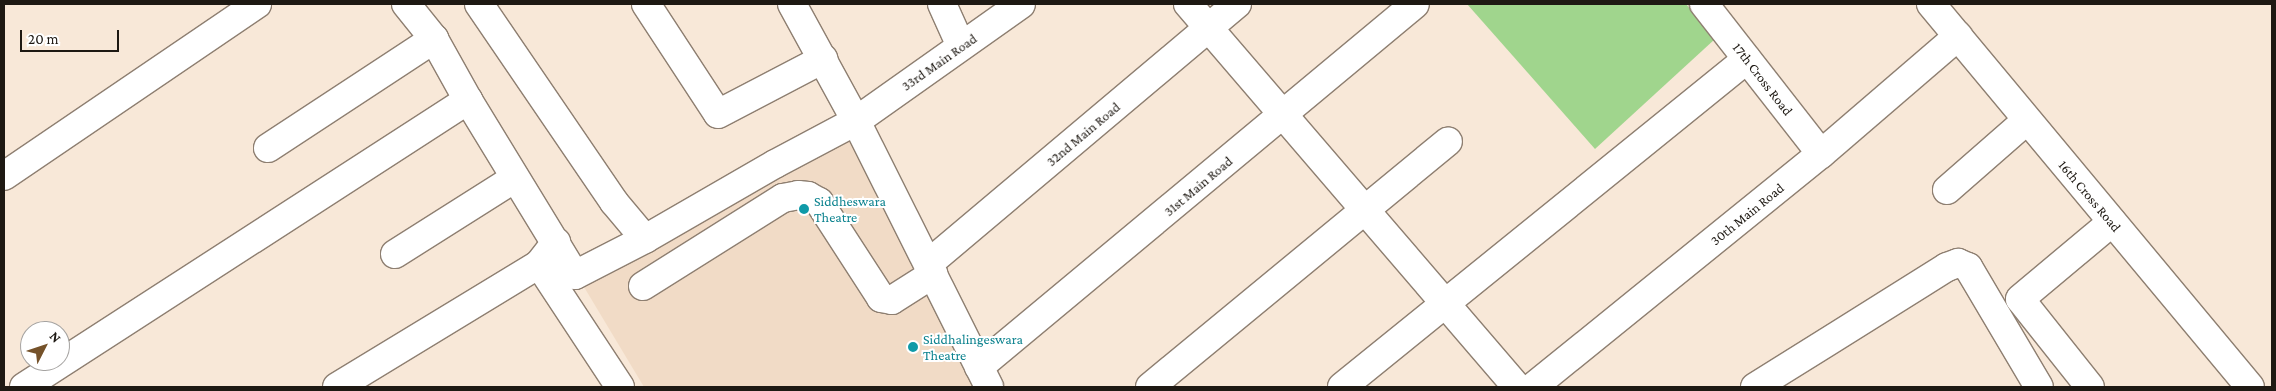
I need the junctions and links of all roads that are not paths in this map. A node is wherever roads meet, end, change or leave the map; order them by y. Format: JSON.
{"nodes":[{"id":1,"x":257,"y":4,"type":"edge"},
{"id":2,"x":406,"y":4,"type":"edge"},
{"id":3,"x":479,"y":4,"type":"edge"},
{"id":4,"x":646,"y":4,"type":"edge"},
{"id":5,"x":792,"y":4,"type":"edge"},
{"id":6,"x":942,"y":4,"type":"edge"},
{"id":7,"x":1021,"y":4,"type":"edge"},
{"id":8,"x":1188,"y":4,"type":"edge"},
{"id":9,"x":1238,"y":4,"type":"edge"},
{"id":10,"x":1415,"y":4,"type":"edge"},
{"id":11,"x":1704,"y":4,"type":"edge"},
{"id":12,"x":1931,"y":4,"type":"edge"},
{"id":13,"x":1209,"y":28,"type":"junction"},
{"id":14,"x":1958,"y":36,"type":"junction"},
{"id":15,"x":434,"y":38,"type":"junction"},
{"id":16,"x":961,"y":46,"type":"junction"},
{"id":17,"x":823,"y":59,"type":"junction"},
{"id":18,"x":1747,"y":59,"type":"junction"},
{"id":19,"x":468,"y":100,"type":"junction"},
{"id":20,"x":1282,"y":116,"type":"junction"},
{"id":21,"x":2028,"y":120,"type":"junction"},
{"id":22,"x":856,"y":121,"type":"junction"},
{"id":23,"x":1448,"y":141,"type":"dead end"},
{"id":24,"x":268,"y":148,"type":"dead end"},
{"id":25,"x":1822,"y":154,"type":"junction"},
{"id":26,"x":4,"y":176,"type":"edge"},
{"id":27,"x":515,"y":178,"type":"junction"},
{"id":28,"x":1947,"y":190,"type":"dead end"},
{"id":29,"x":1365,"y":209,"type":"junction"},
{"id":30,"x":2112,"y":222,"type":"junction"},
{"id":31,"x":646,"y":240,"type":"junction"},
{"id":32,"x":556,"y":242,"type":"junction"},
{"id":33,"x":395,"y":254,"type":"dead end"},
{"id":34,"x":539,"y":264,"type":"junction"},
{"id":35,"x":931,"y":269,"type":"junction"},
{"id":36,"x":642,"y":286,"type":"dead end"},
{"id":37,"x":1446,"y":303,"type":"junction"},
{"id":38,"x":984,"y":377,"type":"edge"},
{"id":39,"x":615,"y":386,"type":"edge"},
{"id":40,"x":24,"y":387,"type":"edge"},
{"id":41,"x":337,"y":387,"type":"edge"},
{"id":42,"x":1150,"y":387,"type":"edge"},
{"id":43,"x":1342,"y":387,"type":"edge"},
{"id":44,"x":1517,"y":387,"type":"edge"},
{"id":45,"x":1533,"y":387,"type":"edge"},
{"id":46,"x":1756,"y":387,"type":"edge"},
{"id":47,"x":2039,"y":387,"type":"edge"},
{"id":48,"x":2090,"y":387,"type":"edge"},
{"id":49,"x":2250,"y":387,"type":"edge"}],
"edges":[{"from":1,"to":26,"type":"street"},
{"from":2,"to":15,"type":"street"},
{"from":3,"to":31,"type":"street"},
{"from":4,"to":17,"type":"street"},
{"from":5,"to":17,"type":"street"},
{"from":6,"to":16,"type":"street"},
{"from":7,"to":16,"type":"street","name":"33rd Main Road"},
{"from":8,"to":13,"type":"street"},
{"from":9,"to":13,"type":"street","name":"32nd Main Road"},
{"from":10,"to":20,"type":"street","name":"31st Main Road"},
{"from":11,"to":18,"type":"street","name":"17th Cross Road"},
{"from":12,"to":14,"type":"street","name":"16th Cross Road"},
{"from":13,"to":20,"type":"street"},
{"from":13,"to":35,"type":"street","name":"32nd Main Road"},
{"from":14,"to":21,"type":"street","name":"16th Cross Road"},
{"from":14,"to":25,"type":"street","name":"30th Main Road"},
{"from":15,"to":19,"type":"street"},
{"from":15,"to":24,"type":"street"},
{"from":16,"to":22,"type":"street","name":"33rd Main Road"},
{"from":17,"to":22,"type":"street"},
{"from":18,"to":25,"type":"street","name":"17th Cross Road"},
{"from":18,"to":37,"type":"street"},
{"from":19,"to":27,"type":"street"},
{"from":19,"to":40,"type":"street"},
{"from":20,"to":29,"type":"street"},
{"from":20,"to":38,"type":"street","name":"31st Main Road"},
{"from":21,"to":28,"type":"street"},
{"from":21,"to":30,"type":"street","name":"16th Cross Road"},
{"from":22,"to":31,"type":"street","name":"33rd Main Road"},
{"from":22,"to":35,"type":"street"},
{"from":23,"to":29,"type":"street"},
{"from":25,"to":45,"type":"street","name":"30th Main Road"},
{"from":27,"to":32,"type":"street"},
{"from":27,"to":33,"type":"street"},
{"from":29,"to":37,"type":"street"},
{"from":29,"to":42,"type":"street"},
{"from":30,"to":48,"type":"street"},
{"from":30,"to":49,"type":"street","name":"16th Cross Road"},
{"from":31,"to":32,"type":"street","name":"33rd Main Road"},
{"from":32,"to":34,"type":"street"},
{"from":34,"to":39,"type":"street"},
{"from":34,"to":41,"type":"street"},
{"from":35,"to":36,"type":"street","name":"32nd Main Road"},
{"from":35,"to":38,"type":"street"},
{"from":37,"to":43,"type":"street"},
{"from":37,"to":44,"type":"street"},
{"from":46,"to":47,"type":"street"}]}
